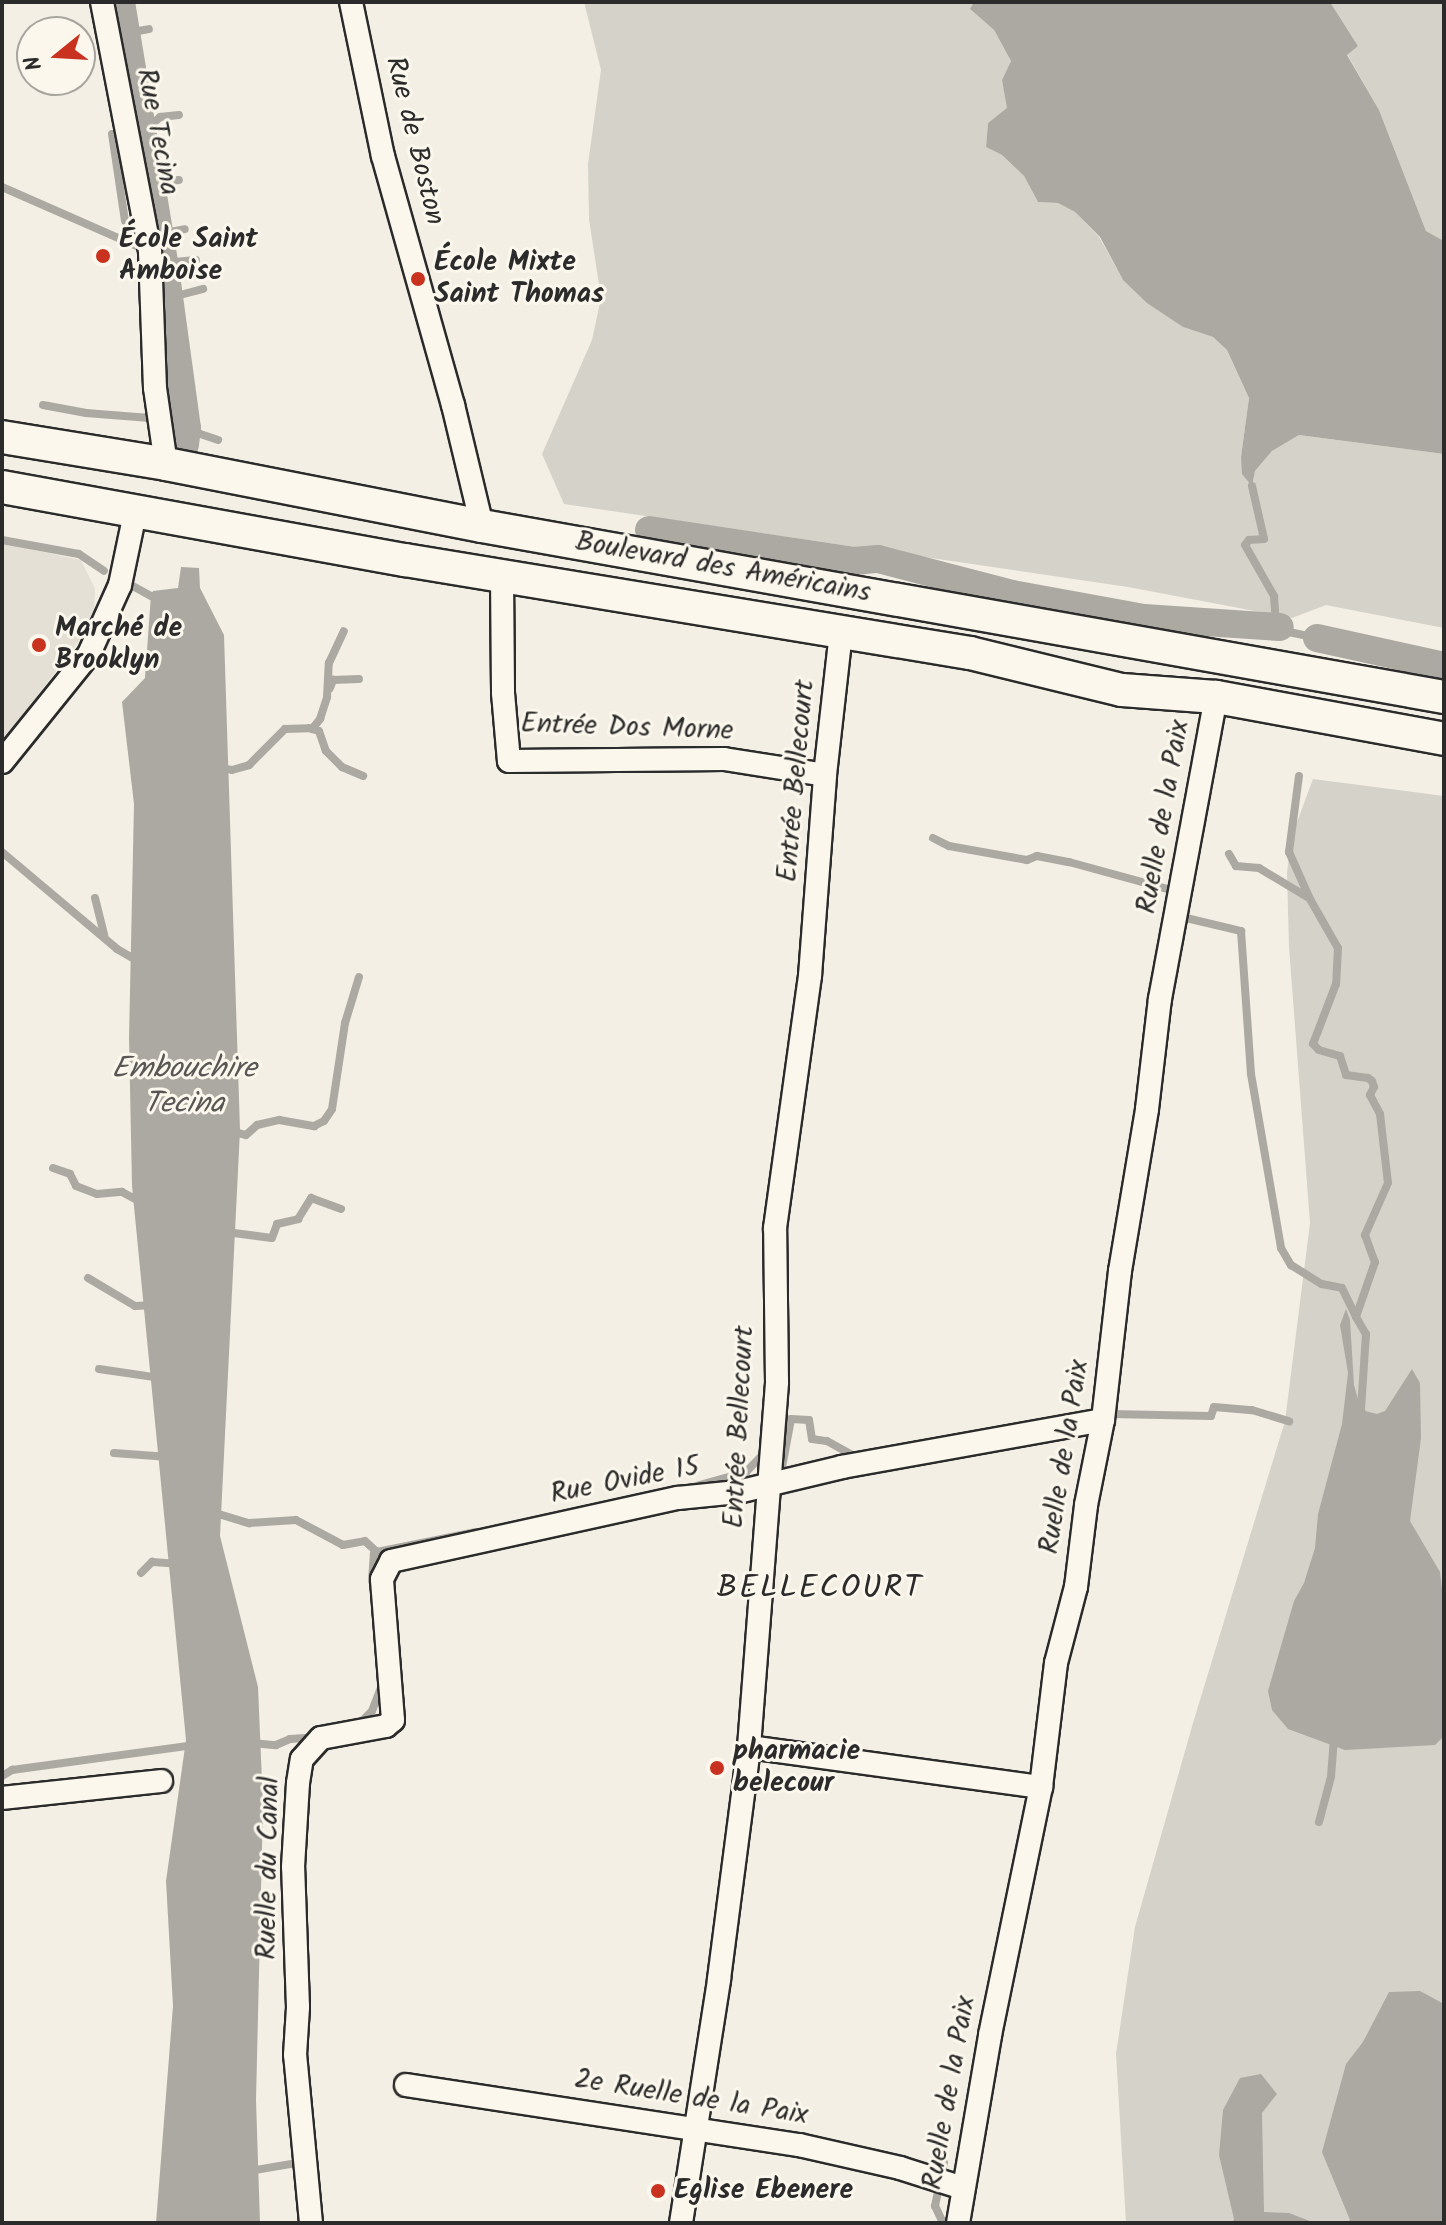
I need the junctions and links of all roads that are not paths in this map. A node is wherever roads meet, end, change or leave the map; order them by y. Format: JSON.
{"nodes":[{"id":1,"x":102,"y":2,"type":"edge"},
{"id":2,"x":351,"y":2,"type":"edge"},
{"id":3,"x":2,"y":437,"type":"edge"},
{"id":4,"x":166,"y":464,"type":"junction"},
{"id":5,"x":2,"y":487,"type":"edge"},
{"id":6,"x":135,"y":513,"type":"junction"},
{"id":7,"x":482,"y":526,"type":"junction"},
{"id":8,"x":502,"y":576,"type":"junction"},
{"id":9,"x":841,"y":632,"type":"junction"},
{"id":10,"x":1216,"y":697,"type":"junction"},
{"id":11,"x":1444,"y":697,"type":"edge"},
{"id":12,"x":1444,"y":739,"type":"edge"},
{"id":13,"x":2,"y":762,"type":"edge"},
{"id":14,"x":825,"y":775,"type":"junction"},
{"id":15,"x":1103,"y":1420,"type":"junction"},
{"id":16,"x":771,"y":1484,"type":"junction"},
{"id":17,"x":321,"y":1738,"type":"joint"},
{"id":18,"x":749,"y":1747,"type":"junction"},
{"id":19,"x":161,"y":1781,"type":"dead end"},
{"id":20,"x":1041,"y":1787,"type":"junction"},
{"id":21,"x":2,"y":1798,"type":"edge"},
{"id":22,"x":406,"y":2085,"type":"dead end"},
{"id":23,"x":695,"y":2127,"type":"junction"},
{"id":24,"x":963,"y":2188,"type":"junction"},
{"id":25,"x":311,"y":2223,"type":"edge"},
{"id":26,"x":681,"y":2223,"type":"edge"},
{"id":27,"x":958,"y":2223,"type":"edge"}],
"edges":[{"from":1,"to":4,"type":"street","name":"Rue Tecina"},
{"from":2,"to":7,"type":"street","name":"Rue de Boston"},
{"from":3,"to":4,"type":"main road","name":"Boulevard des Américains"},
{"from":4,"to":7,"type":"main road","name":"Boulevard des Américains"},
{"from":5,"to":6,"type":"main road","name":"Boulevard des Américains"},
{"from":6,"to":8,"type":"main road","name":"Boulevard des Américains"},
{"from":6,"to":13,"type":"street"},
{"from":7,"to":11,"type":"main road","name":"Boulevard des Américains"},
{"from":8,"to":9,"type":"main road","name":"Boulevard des Américains"},
{"from":8,"to":14,"type":"street","name":"Entrée Dos Morne"},
{"from":9,"to":10,"type":"main road","name":"Boulevard des Américains"},
{"from":9,"to":14,"type":"street","name":"Entrée Bellecourt"},
{"from":10,"to":12,"type":"main road","name":"Boulevard des Américains"},
{"from":10,"to":15,"type":"street","name":"Ruelle de la Paix"},
{"from":14,"to":16,"type":"street","name":"Entrée Bellecourt"},
{"from":15,"to":16,"type":"street","name":"Rue Ovide 15"},
{"from":15,"to":20,"type":"street","name":"Ruelle de la Paix"},
{"from":16,"to":17,"type":"street","name":"Rue Ovide 15"},
{"from":16,"to":18,"type":"street","name":"Entrée Bellecourt"},
{"from":17,"to":25,"type":"street","name":"Ruelle du Canal"},
{"from":18,"to":20,"type":"street"},
{"from":18,"to":23,"type":"street","name":"Entrée Bellecourt"},
{"from":19,"to":21,"type":"street"},
{"from":20,"to":24,"type":"street","name":"Ruelle de la Paix"},
{"from":22,"to":23,"type":"street","name":"2e Ruelle de la Paix"},
{"from":23,"to":24,"type":"street","name":"2e Ruelle de la Paix"},
{"from":23,"to":26,"type":"street","name":"Entrée Bellecourt"},
{"from":24,"to":27,"type":"street","name":"Ruelle de la Paix"}]}
